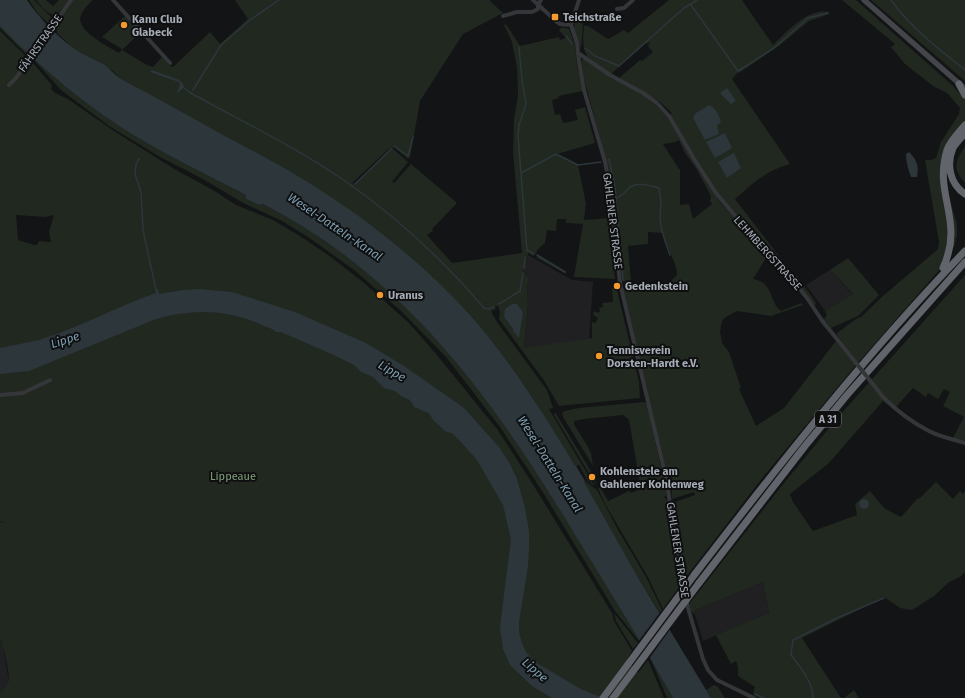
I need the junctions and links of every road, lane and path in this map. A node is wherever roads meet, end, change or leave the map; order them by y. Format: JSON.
{"nodes":[{"id":1,"x":71,"y":0,"type":"edge"},
{"id":2,"x":113,"y":0,"type":"edge"},
{"id":3,"x":533,"y":0,"type":"edge"},
{"id":4,"x":541,"y":0,"type":"edge"},
{"id":5,"x":579,"y":0,"type":"edge"},
{"id":6,"x":633,"y":0,"type":"edge"},
{"id":7,"x":864,"y":0,"type":"edge"},
{"id":8,"x":538,"y":4,"type":"junction"},
{"id":9,"x":618,"y":9,"type":"dead end"},
{"id":10,"x":503,"y":16,"type":"dead end"},
{"id":11,"x":571,"y":25,"type":"junction"},
{"id":12,"x":578,"y":54,"type":"junction"},
{"id":13,"x":170,"y":63,"type":"dead end"},
{"id":14,"x":959,"y":84,"type":"junction"},
{"id":15,"x":9,"y":85,"type":"dead end"},
{"id":16,"x":965,"y":89,"type":"edge"},
{"id":17,"x":965,"y":95,"type":"edge"},
{"id":18,"x":965,"y":124,"type":"edge"},
{"id":19,"x":965,"y":133,"type":"edge"},
{"id":20,"x":965,"y":194,"type":"edge"},
{"id":21,"x":956,"y":211,"type":"dead end"},
{"id":22,"x":959,"y":238,"type":"dead end"},
{"id":23,"x":965,"y":250,"type":"edge"},
{"id":24,"x":965,"y":262,"type":"edge"},
{"id":25,"x":904,"y":316,"type":"junction"},
{"id":26,"x":50,"y":380,"type":"dead end"},
{"id":27,"x":0,"y":395,"type":"edge"},
{"id":28,"x":965,"y":443,"type":"edge"},
{"id":29,"x":602,"y":698,"type":"edge"},
{"id":30,"x":613,"y":698,"type":"edge"},
{"id":31,"x":754,"y":698,"type":"edge"}],
"edges":[{"from":1,"to":15,"type":"street","name":"FÄHRSTRASSE"},
{"from":2,"to":13,"type":"street"},
{"from":3,"to":8,"type":"street"},
{"from":4,"to":8,"type":"street"},
{"from":5,"to":11,"type":"street"},
{"from":6,"to":9,"type":"street"},
{"from":7,"to":14,"type":"main road"},
{"from":8,"to":10,"type":"street"},
{"from":8,"to":11,"type":"street"},
{"from":11,"to":12,"type":"street","name":"GAHLENER STRASSE"},
{"from":12,"to":28,"type":"street","name":"LEHMBERGSTRASSE","bridge":true},
{"from":12,"to":31,"type":"street","name":"GAHLENER STRASSE"},
{"from":14,"to":16,"type":"main road"},
{"from":14,"to":17,"type":"highway"},
{"from":18,"to":21,"type":"highway"},
{"from":19,"to":20,"type":"highway"},
{"from":22,"to":25,"type":"highway"},
{"from":23,"to":25,"type":"highway","number":"A 31"},
{"from":24,"to":30,"type":"highway","number":"A 31","bridge":true},
{"from":25,"to":29,"type":"highway","number":"A 31","bridge":true},
{"from":26,"to":27,"type":"street"}]}
